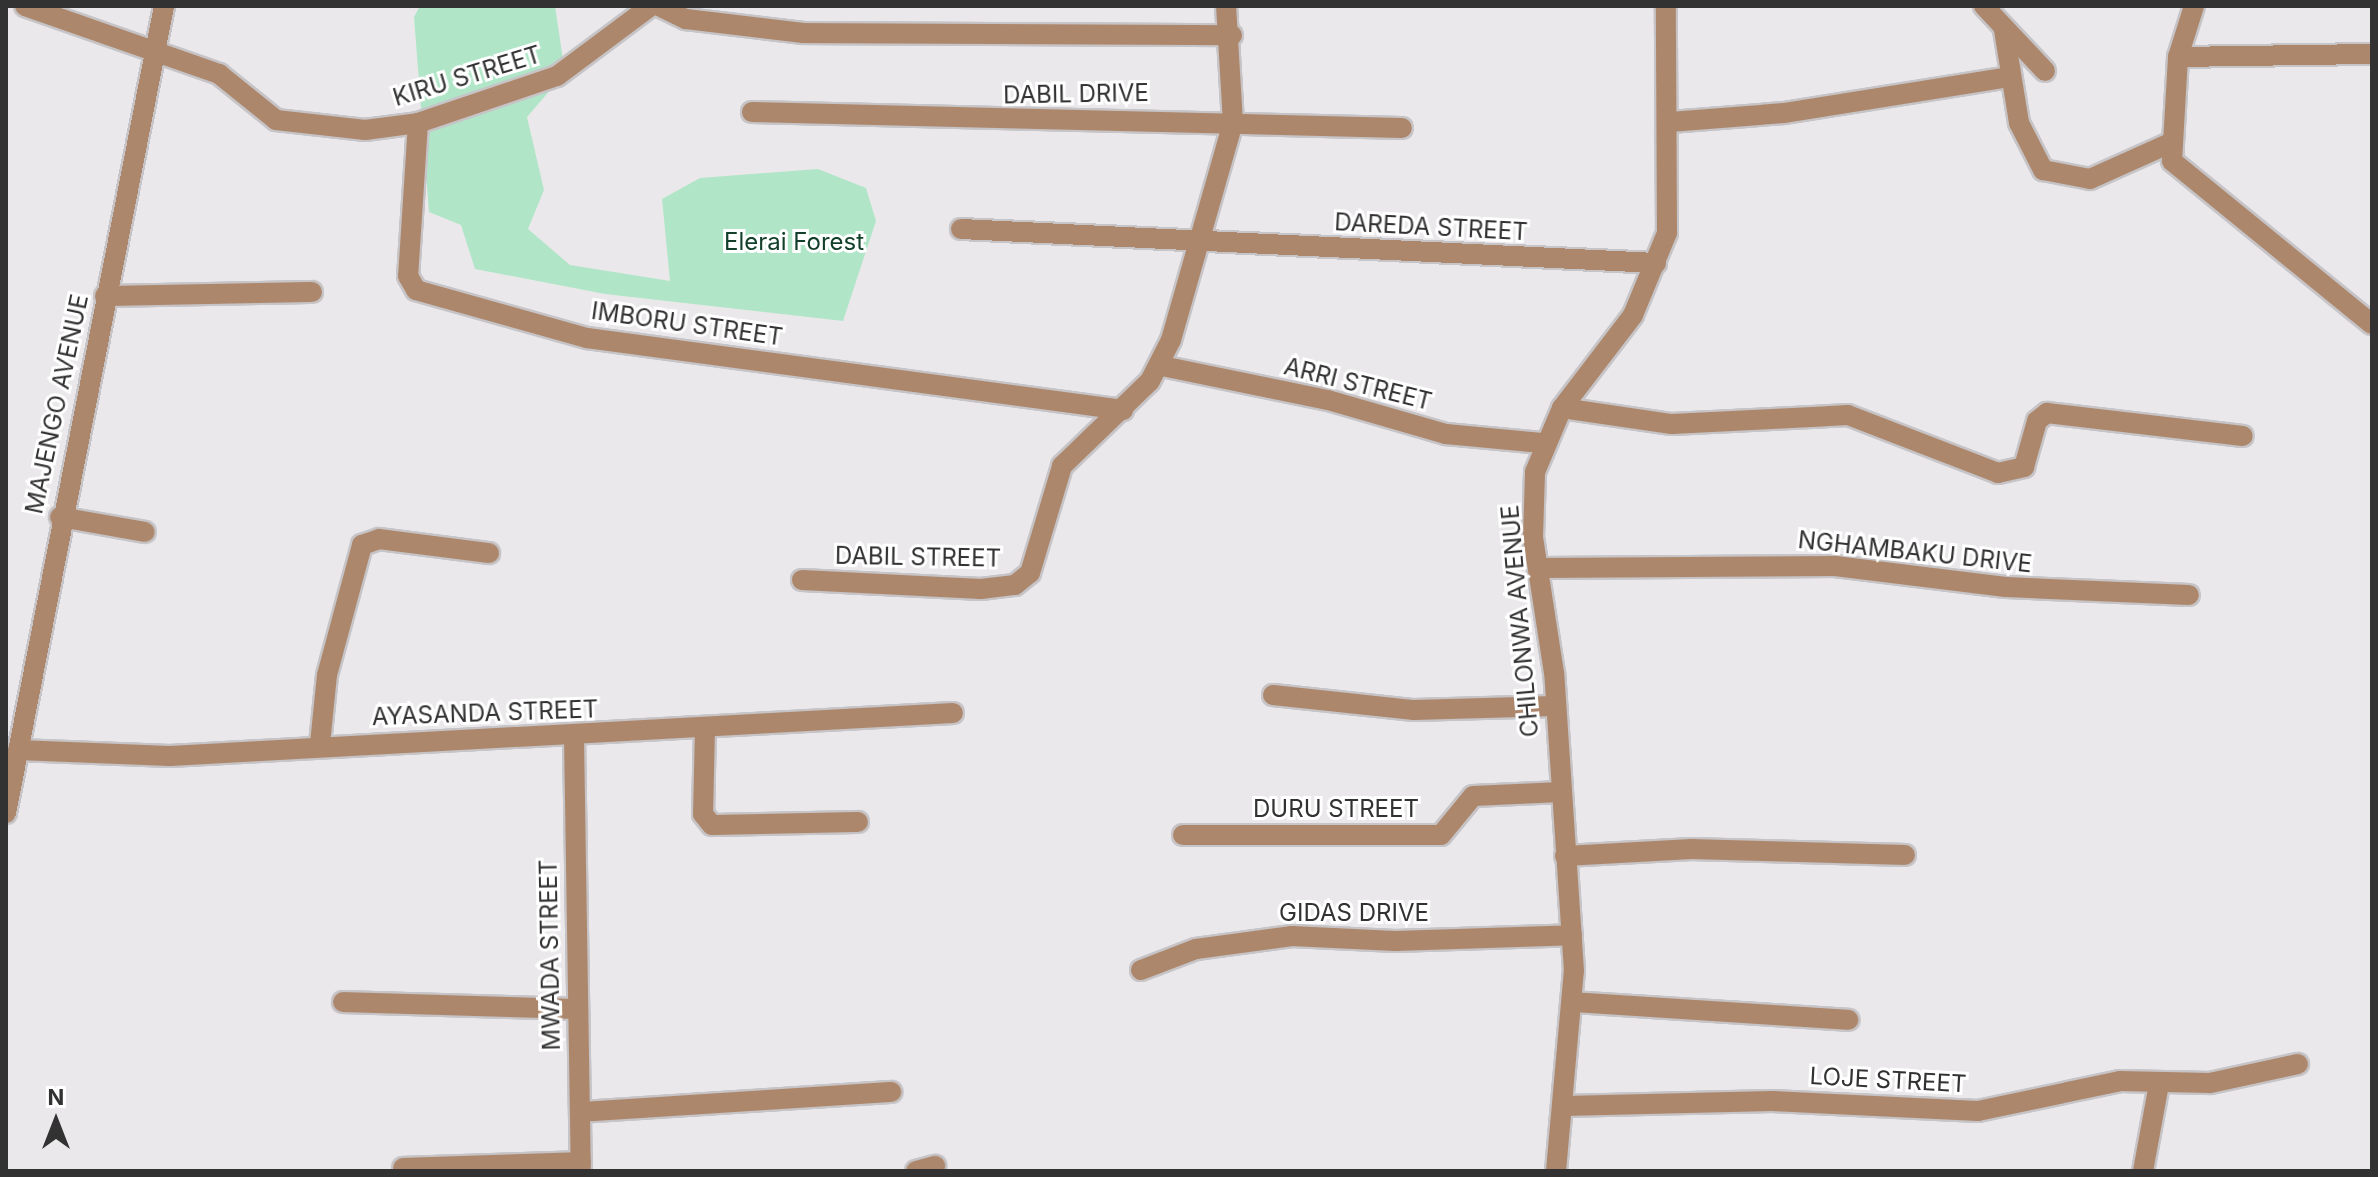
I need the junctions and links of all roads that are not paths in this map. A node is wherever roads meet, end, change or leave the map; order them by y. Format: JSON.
{"nodes":[{"id":1,"x":25,"y":6,"type":"edge"},
{"id":2,"x":164,"y":6,"type":"edge"},
{"id":3,"x":651,"y":6,"type":"edge"},
{"id":4,"x":659,"y":6,"type":"edge"},
{"id":5,"x":1226,"y":6,"type":"edge"},
{"id":6,"x":1666,"y":6,"type":"edge"},
{"id":7,"x":1984,"y":6,"type":"edge"},
{"id":8,"x":2194,"y":6,"type":"edge"},
{"id":9,"x":2004,"y":30,"type":"junction"},
{"id":10,"x":1232,"y":35,"type":"junction"},
{"id":11,"x":154,"y":53,"type":"junction"},
{"id":12,"x":2372,"y":54,"type":"edge"},
{"id":13,"x":2178,"y":57,"type":"junction"},
{"id":14,"x":2045,"y":71,"type":"dead end"},
{"id":15,"x":2008,"y":77,"type":"junction"},
{"id":16,"x":752,"y":112,"type":"dead end"},
{"id":17,"x":1670,"y":122,"type":"junction"},
{"id":18,"x":418,"y":123,"type":"junction"},
{"id":19,"x":1233,"y":123,"type":"junction"},
{"id":20,"x":1402,"y":128,"type":"dead end"},
{"id":21,"x":2170,"y":143,"type":"junction"},
{"id":22,"x":961,"y":229,"type":"dead end"},
{"id":23,"x":1202,"y":244,"type":"junction"},
{"id":24,"x":1656,"y":263,"type":"junction"},
{"id":25,"x":312,"y":292,"type":"dead end"},
{"id":26,"x":105,"y":296,"type":"junction"},
{"id":27,"x":2372,"y":324,"type":"edge"},
{"id":28,"x":1162,"y":366,"type":"junction"},
{"id":29,"x":1562,"y":408,"type":"junction"},
{"id":30,"x":1123,"y":410,"type":"junction"},
{"id":31,"x":2243,"y":436,"type":"dead end"},
{"id":32,"x":1542,"y":443,"type":"junction"},
{"id":33,"x":60,"y":517,"type":"junction"},
{"id":34,"x":145,"y":532,"type":"dead end"},
{"id":35,"x":489,"y":553,"type":"dead end"},
{"id":36,"x":1539,"y":568,"type":"junction"},
{"id":37,"x":802,"y":580,"type":"dead end"},
{"id":38,"x":2189,"y":595,"type":"dead end"},
{"id":39,"x":1273,"y":695,"type":"dead end"},
{"id":40,"x":1555,"y":706,"type":"junction"},
{"id":41,"x":953,"y":713,"type":"dead end"},
{"id":42,"x":705,"y":728,"type":"junction"},
{"id":43,"x":574,"y":737,"type":"junction"},
{"id":44,"x":320,"y":744,"type":"junction"},
{"id":45,"x":18,"y":750,"type":"junction"},
{"id":46,"x":1561,"y":792,"type":"junction"},
{"id":47,"x":6,"y":813,"type":"edge"},
{"id":48,"x":858,"y":822,"type":"dead end"},
{"id":49,"x":1183,"y":835,"type":"dead end"},
{"id":50,"x":1905,"y":855,"type":"dead end"},
{"id":51,"x":1565,"y":856,"type":"junction"},
{"id":52,"x":1572,"y":935,"type":"junction"},
{"id":53,"x":1141,"y":970,"type":"dead end"},
{"id":54,"x":343,"y":1002,"type":"dead end"},
{"id":55,"x":1573,"y":1002,"type":"junction"},
{"id":56,"x":574,"y":1009,"type":"junction"},
{"id":57,"x":1848,"y":1020,"type":"dead end"},
{"id":58,"x":2298,"y":1064,"type":"dead end"},
{"id":59,"x":2159,"y":1084,"type":"junction"},
{"id":60,"x":891,"y":1092,"type":"dead end"},
{"id":61,"x":1564,"y":1106,"type":"junction"},
{"id":62,"x":581,"y":1112,"type":"junction"},
{"id":63,"x":581,"y":1167,"type":"edge"},
{"id":64,"x":403,"y":1168,"type":"dead end"},
{"id":65,"x":1556,"y":1171,"type":"edge"},
{"id":66,"x":2143,"y":1171,"type":"edge"}],
"edges":[{"from":1,"to":11,"type":"street","name":"KIRU STREET"},
{"from":2,"to":11,"type":"street","name":"MAJENGO AVENUE"},
{"from":3,"to":18,"type":"street","name":"KIRU STREET"},
{"from":4,"to":10,"type":"street"},
{"from":5,"to":10,"type":"street","name":"DABIL STREET"},
{"from":6,"to":17,"type":"street","name":"CHILONWA AVENUE"},
{"from":7,"to":9,"type":"street"},
{"from":8,"to":13,"type":"street"},
{"from":9,"to":14,"type":"street"},
{"from":9,"to":15,"type":"street"},
{"from":10,"to":19,"type":"street","name":"DABIL STREET"},
{"from":11,"to":18,"type":"street","name":"KIRU STREET"},
{"from":11,"to":26,"type":"street","name":"MAJENGO AVENUE"},
{"from":12,"to":13,"type":"street"},
{"from":13,"to":21,"type":"street"},
{"from":15,"to":17,"type":"street"},
{"from":15,"to":21,"type":"street"},
{"from":16,"to":19,"type":"street","name":"DABIL DRIVE"},
{"from":17,"to":24,"type":"street","name":"CHILONWA AVENUE"},
{"from":18,"to":30,"type":"street","name":"IMBORU STREET"},
{"from":19,"to":20,"type":"street","name":"DABIL DRIVE"},
{"from":19,"to":23,"type":"street","name":"DABIL STREET"},
{"from":21,"to":27,"type":"street"},
{"from":22,"to":23,"type":"street","name":"DAREDA STREET"},
{"from":23,"to":24,"type":"street","name":"DAREDA STREET"},
{"from":23,"to":28,"type":"street","name":"DABIL STREET"},
{"from":24,"to":29,"type":"street","name":"CHILONWA AVENUE"},
{"from":25,"to":26,"type":"street"},
{"from":26,"to":33,"type":"street","name":"MAJENGO AVENUE"},
{"from":28,"to":30,"type":"street","name":"DABIL STREET"},
{"from":28,"to":32,"type":"street","name":"ARRI STREET"},
{"from":29,"to":31,"type":"street"},
{"from":29,"to":32,"type":"street","name":"CHILONWA AVENUE"},
{"from":30,"to":37,"type":"street","name":"DABIL STREET"},
{"from":32,"to":36,"type":"street","name":"CHILONWA AVENUE"},
{"from":33,"to":34,"type":"street"},
{"from":33,"to":45,"type":"street","name":"MAJENGO AVENUE"},
{"from":35,"to":44,"type":"street"},
{"from":36,"to":38,"type":"street","name":"NGHAMBAKU DRIVE"},
{"from":36,"to":40,"type":"street","name":"CHILONWA AVENUE"},
{"from":39,"to":40,"type":"street"},
{"from":40,"to":46,"type":"street","name":"CHILONWA AVENUE"},
{"from":41,"to":42,"type":"street","name":"AYASANDA STREET"},
{"from":42,"to":43,"type":"street","name":"AYASANDA STREET"},
{"from":42,"to":48,"type":"street"},
{"from":43,"to":44,"type":"street","name":"AYASANDA STREET"},
{"from":43,"to":56,"type":"street","name":"MWADA STREET"},
{"from":44,"to":45,"type":"street","name":"AYASANDA STREET"},
{"from":45,"to":47,"type":"street","name":"MAJENGO AVENUE"},
{"from":46,"to":49,"type":"street","name":"DURU STREET"},
{"from":46,"to":51,"type":"street","name":"CHILONWA AVENUE"},
{"from":50,"to":51,"type":"street"},
{"from":51,"to":52,"type":"street","name":"CHILONWA AVENUE"},
{"from":52,"to":53,"type":"street","name":"GIDAS DRIVE"},
{"from":52,"to":55,"type":"street","name":"CHILONWA AVENUE"},
{"from":54,"to":56,"type":"street"},
{"from":55,"to":57,"type":"street"},
{"from":55,"to":61,"type":"street","name":"CHILONWA AVENUE"},
{"from":56,"to":62,"type":"street","name":"MWADA STREET"},
{"from":58,"to":59,"type":"street","name":"LOJE STREET"},
{"from":59,"to":61,"type":"street","name":"LOJE STREET"},
{"from":59,"to":66,"type":"street"},
{"from":60,"to":62,"type":"street"},
{"from":61,"to":65,"type":"street","name":"CHILONWA AVENUE"},
{"from":62,"to":63,"type":"street","name":"MWADA STREET"},
{"from":63,"to":64,"type":"street"}]}
